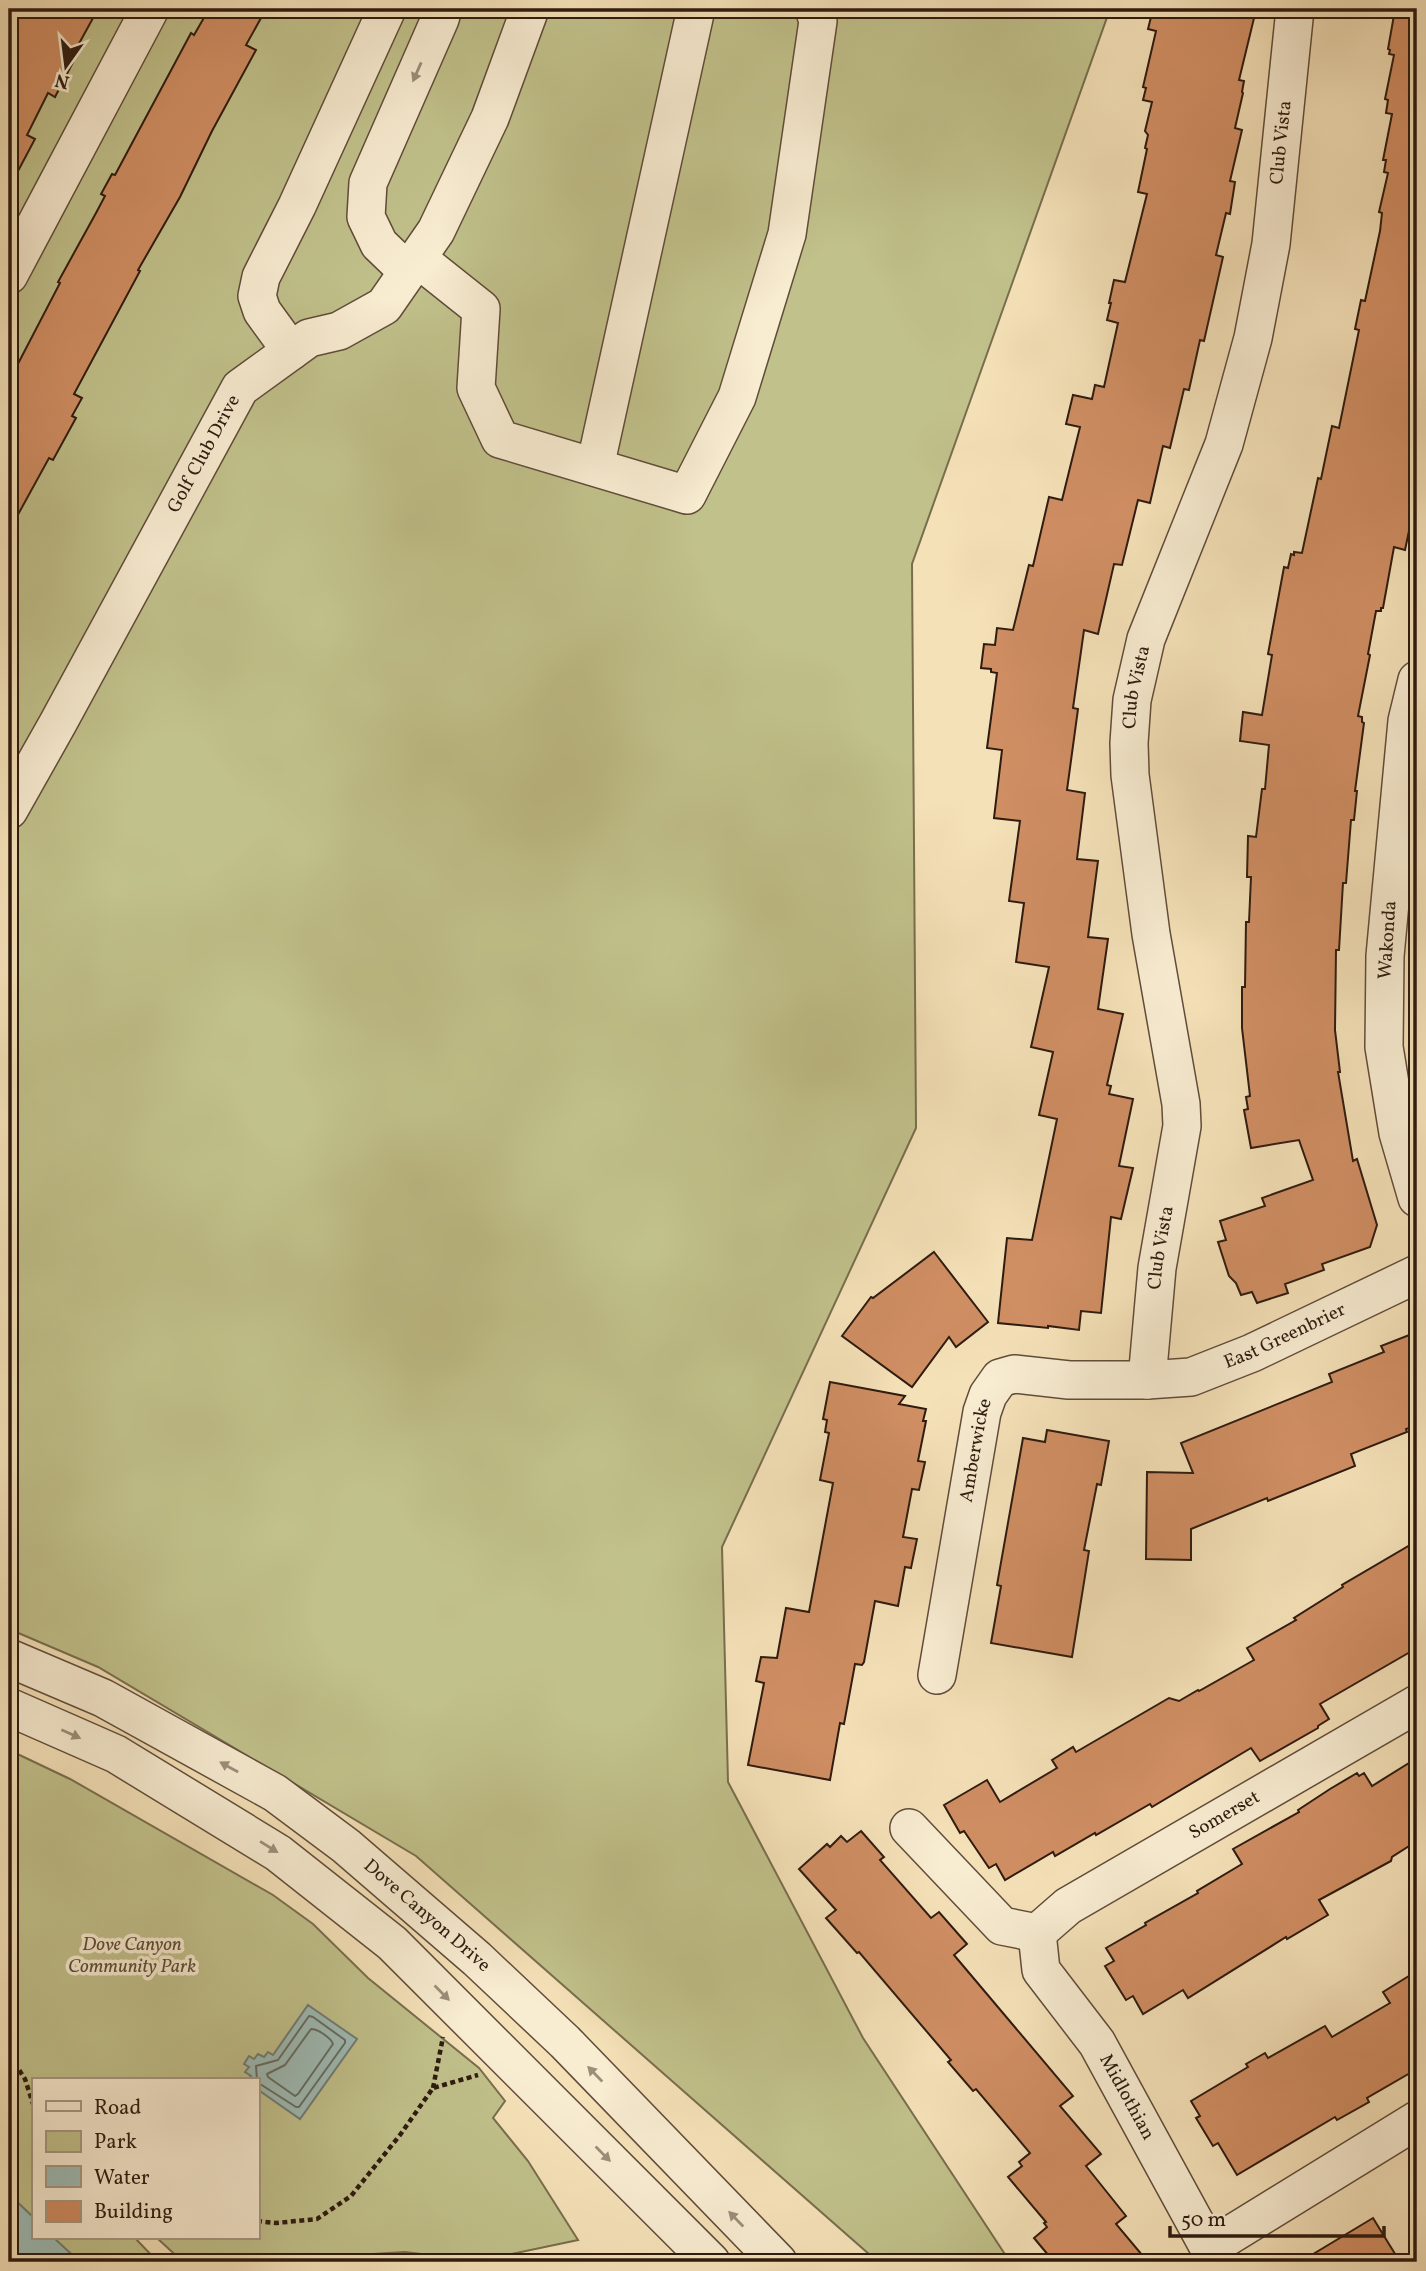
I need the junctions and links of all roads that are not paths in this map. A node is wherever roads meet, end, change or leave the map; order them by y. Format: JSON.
{"nodes":[{"id":1,"x":150,"y":9,"type":"edge"},
{"id":2,"x":387,"y":9,"type":"edge"},
{"id":3,"x":443,"y":9,"type":"edge"},
{"id":4,"x":530,"y":9,"type":"edge"},
{"id":5,"x":696,"y":9,"type":"edge"},
{"id":6,"x":814,"y":9,"type":"edge"},
{"id":7,"x":1296,"y":9,"type":"edge"},
{"id":8,"x":412,"y":265,"type":"junction"},
{"id":9,"x":9,"y":275,"type":"edge"},
{"id":10,"x":291,"y":351,"type":"junction"},
{"id":11,"x":595,"y":467,"type":"junction"},
{"id":12,"x":1417,"y":680,"type":"edge"},
{"id":13,"x":9,"y":810,"type":"edge"},
{"id":14,"x":1417,"y":1198,"type":"edge"},
{"id":15,"x":1417,"y":1274,"type":"edge"},
{"id":16,"x":1147,"y":1380,"type":"junction"},
{"id":17,"x":9,"y":1658,"type":"edge"},
{"id":18,"x":937,"y":1675,"type":"dead end"},
{"id":19,"x":1417,"y":1703,"type":"edge"},
{"id":20,"x":9,"y":1707,"type":"edge"},
{"id":21,"x":909,"y":1828,"type":"dead end"},
{"id":22,"x":1037,"y":1933,"type":"junction"},
{"id":23,"x":1417,"y":2120,"type":"edge"},
{"id":24,"x":1214,"y":2255,"type":"edge"},
{"id":25,"x":711,"y":2262,"type":"edge"},
{"id":26,"x":778,"y":2262,"type":"edge"}],
"edges":[{"from":1,"to":9,"type":"street"},
{"from":2,"to":10,"type":"street"},
{"from":3,"to":8,"type":"street","one_way":true},
{"from":4,"to":8,"type":"street","name":"Golf Club Drive"},
{"from":5,"to":11,"type":"street"},
{"from":6,"to":11,"type":"street"},
{"from":7,"to":16,"type":"street","name":"Club Vista"},
{"from":8,"to":10,"type":"street","name":"Golf Club Drive"},
{"from":8,"to":11,"type":"street"},
{"from":10,"to":13,"type":"street","name":"Golf Club Drive"},
{"from":12,"to":14,"type":"street","name":"Wakonda"},
{"from":15,"to":16,"type":"street","name":"East Greenbrier"},
{"from":16,"to":18,"type":"street","name":"Amberwicke"},
{"from":26,"to":17,"type":"street","name":"Dove Canyon Drive","one_way":true},
{"from":19,"to":22,"type":"street","name":"Somerset"},
{"from":20,"to":25,"type":"street","one_way":true},
{"from":21,"to":22,"type":"street"},
{"from":22,"to":24,"type":"street","name":"Midlothian"},
{"from":23,"to":24,"type":"street"}]}
